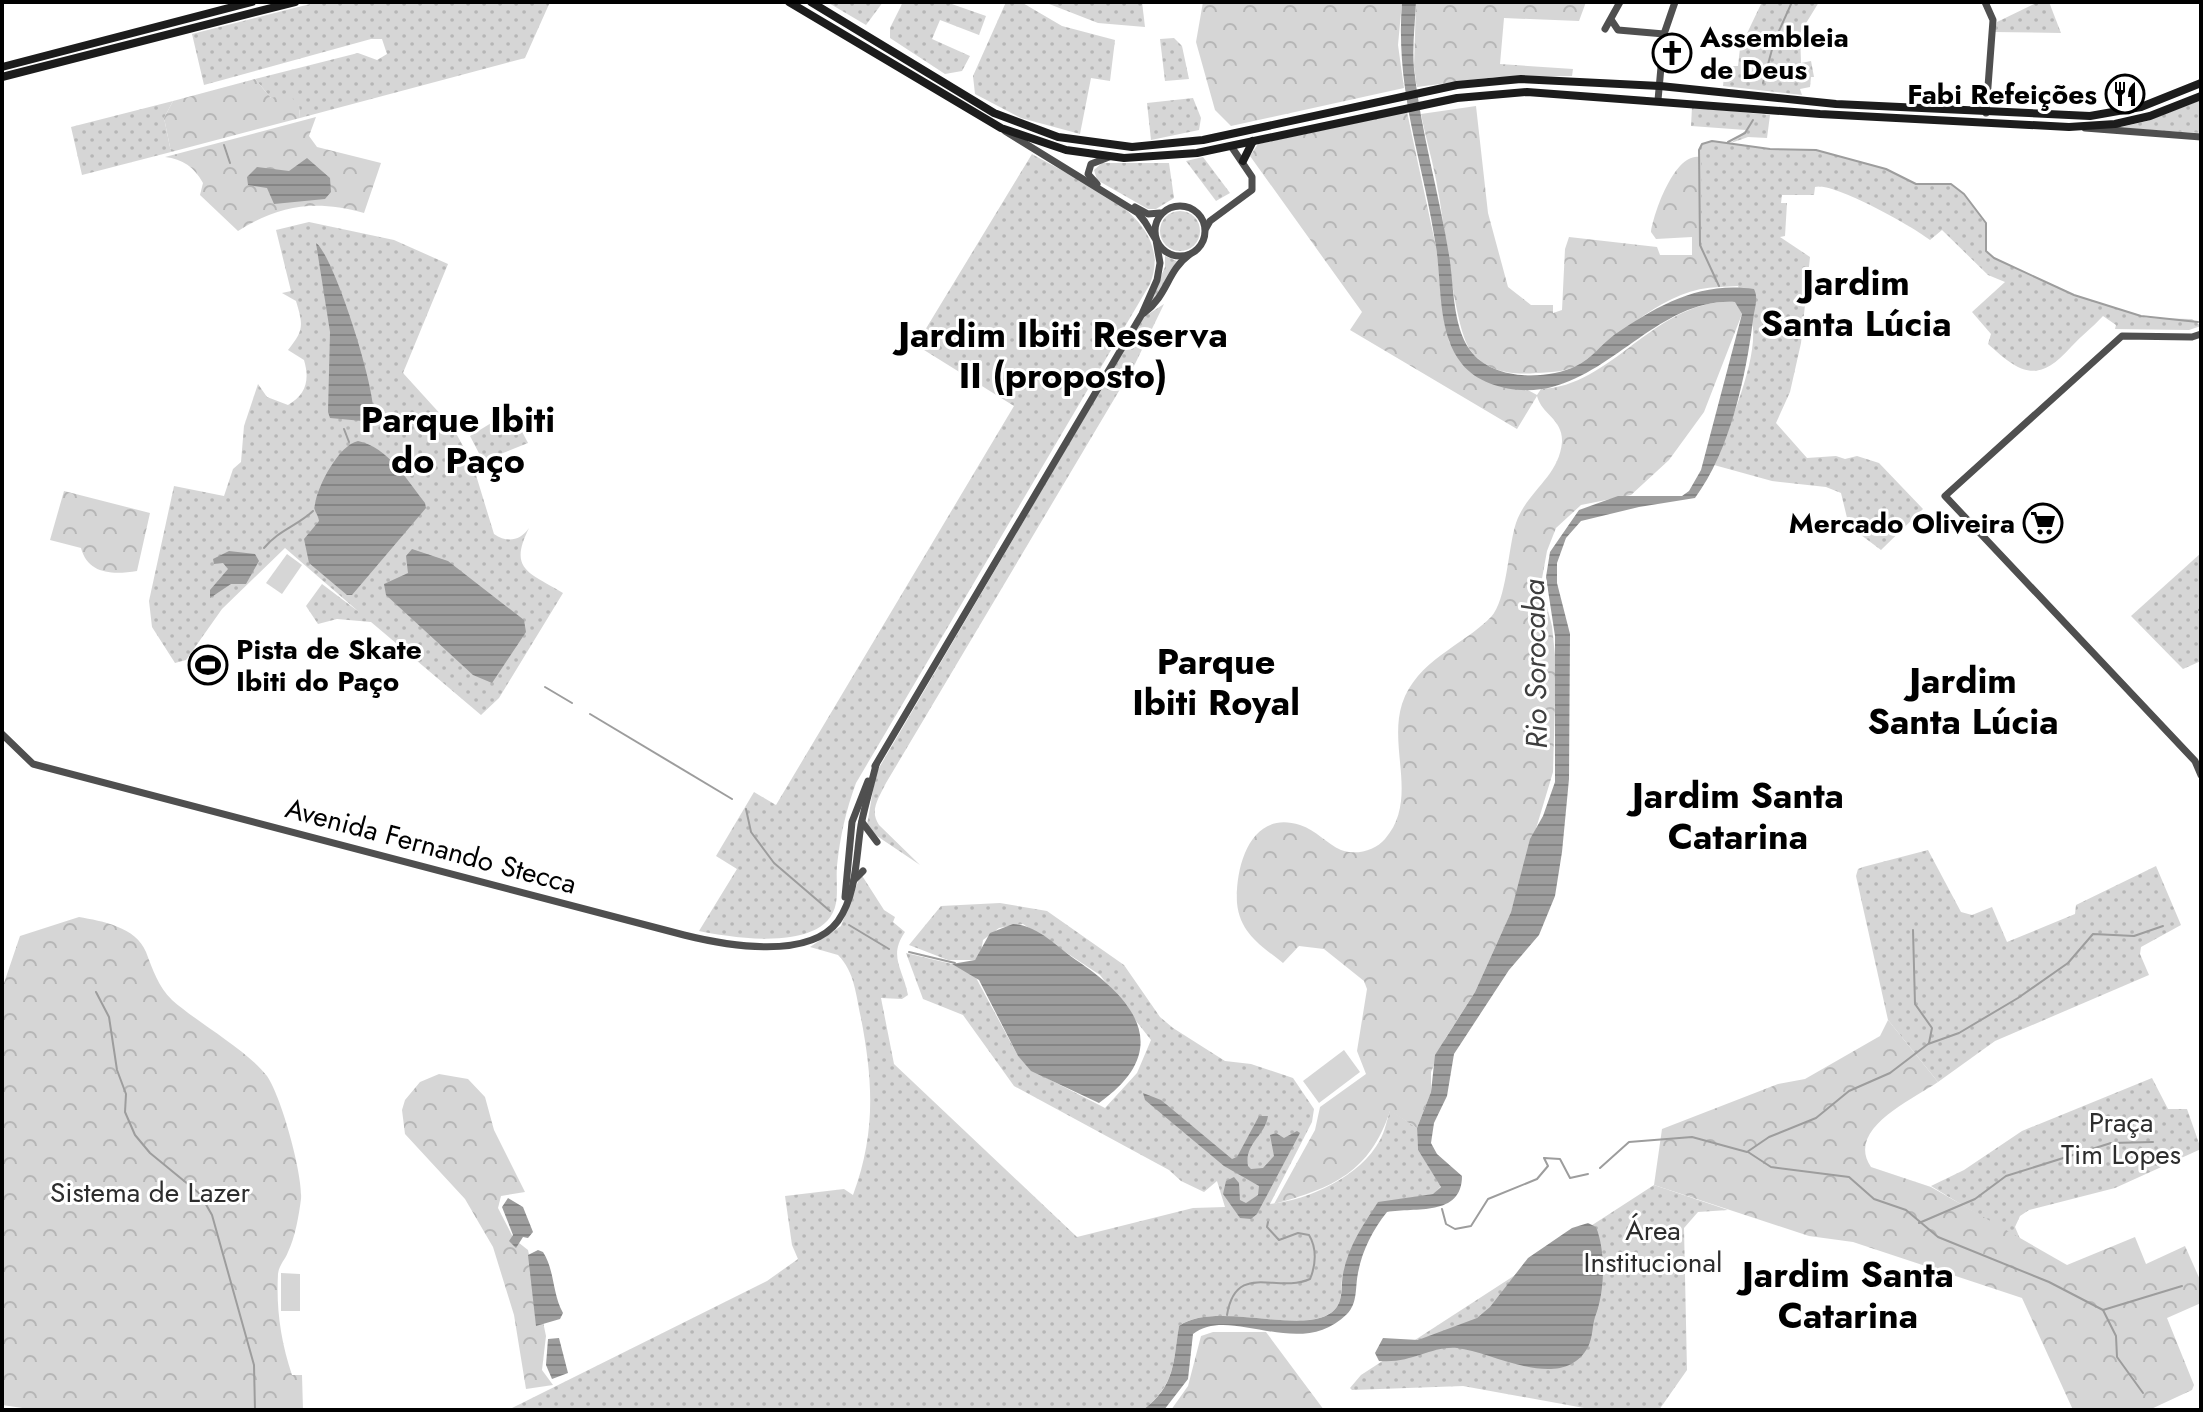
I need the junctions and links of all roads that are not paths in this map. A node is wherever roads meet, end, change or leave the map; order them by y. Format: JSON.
{"nodes":[{"id":1,"x":252,"y":2,"type":"edge"},
{"id":2,"x":295,"y":2,"type":"edge"},
{"id":3,"x":789,"y":2,"type":"edge"},
{"id":4,"x":811,"y":2,"type":"edge"},
{"id":5,"x":1620,"y":2,"type":"edge"},
{"id":6,"x":1675,"y":2,"type":"edge"},
{"id":7,"x":1985,"y":2,"type":"edge"},
{"id":8,"x":1612,"y":21,"type":"junction"},
{"id":9,"x":1605,"y":29,"type":"dead end"},
{"id":10,"x":1664,"y":34,"type":"junction"},
{"id":11,"x":2,"y":67,"type":"edge"},
{"id":12,"x":2,"y":77,"type":"edge"},
{"id":13,"x":2201,"y":83,"type":"edge"},
{"id":14,"x":1660,"y":86,"type":"junction"},
{"id":15,"x":2201,"y":96,"type":"edge"},
{"id":16,"x":1658,"y":100,"type":"junction"},
{"id":17,"x":1826,"y":103,"type":"junction"},
{"id":18,"x":1986,"y":113,"type":"junction"},
{"id":19,"x":1828,"y":115,"type":"junction"},
{"id":20,"x":1001,"y":128,"type":"junction"},
{"id":21,"x":2083,"y":128,"type":"junction"},
{"id":22,"x":1221,"y":135,"type":"junction"},
{"id":23,"x":2201,"y":137,"type":"edge"},
{"id":24,"x":1254,"y":140,"type":"junction"},
{"id":25,"x":1231,"y":146,"type":"junction"},
{"id":26,"x":1109,"y":157,"type":"junction"},
{"id":27,"x":1243,"y":161,"type":"junction"},
{"id":28,"x":1162,"y":213,"type":"junction"},
{"id":29,"x":1205,"y":230,"type":"junction"},
{"id":30,"x":1156,"y":240,"type":"junction"},
{"id":31,"x":1192,"y":253,"type":"junction"},
{"id":32,"x":1142,"y":314,"type":"junction"},
{"id":33,"x":2196,"y":336,"type":"edge"},
{"id":34,"x":2,"y":734,"type":"edge"},
{"id":35,"x":876,"y":765,"type":"junction"},
{"id":36,"x":2201,"y":775,"type":"edge"},
{"id":37,"x":862,"y":821,"type":"junction"},
{"id":38,"x":877,"y":842,"type":"dead end"},
{"id":39,"x":845,"y":903,"type":"junction"}],
"edges":[{"from":1,"to":11,"type":"main road"},
{"from":2,"to":12,"type":"main road"},
{"from":3,"to":20,"type":"main road"},
{"from":4,"to":22,"type":"main road"},
{"from":5,"to":8,"type":"street"},
{"from":6,"to":10,"type":"street"},
{"from":7,"to":18,"type":"street"},
{"from":8,"to":9,"type":"street"},
{"from":8,"to":10,"type":"street"},
{"from":10,"to":14,"type":"street"},
{"from":13,"to":18,"type":"main road"},
{"from":14,"to":16,"type":"street"},
{"from":14,"to":17,"type":"main road"},
{"from":14,"to":22,"type":"main road"},
{"from":15,"to":21,"type":"main road"},
{"from":16,"to":19,"type":"main road"},
{"from":16,"to":24,"type":"main road"},
{"from":17,"to":18,"type":"main road"},
{"from":17,"to":19,"type":"main road"},
{"from":19,"to":21,"type":"main road"},
{"from":20,"to":26,"type":"main road"},
{"from":20,"to":30,"type":"street"},
{"from":21,"to":23,"type":"street"},
{"from":22,"to":25,"type":"main road"},
{"from":24,"to":25,"type":"main road"},
{"from":24,"to":27,"type":"main road"},
{"from":25,"to":26,"type":"main road"},
{"from":25,"to":27,"type":"street"},
{"from":26,"to":28,"type":"street"},
{"from":27,"to":29,"type":"street"},
{"from":28,"to":29,"type":"street"},
{"from":28,"to":30,"type":"street"},
{"from":29,"to":31,"type":"street"},
{"from":30,"to":31,"type":"street"},
{"from":30,"to":32,"type":"street"},
{"from":31,"to":32,"type":"street"},
{"from":32,"to":35,"type":"street"},
{"from":33,"to":36,"type":"street"},
{"from":34,"to":39,"type":"street","name":"Avenida Fernando Stecca"},
{"from":35,"to":37,"type":"street"},
{"from":35,"to":39,"type":"street"},
{"from":37,"to":38,"type":"street"},
{"from":37,"to":39,"type":"street","name":"Avenida Fernando Stecca"}]}
